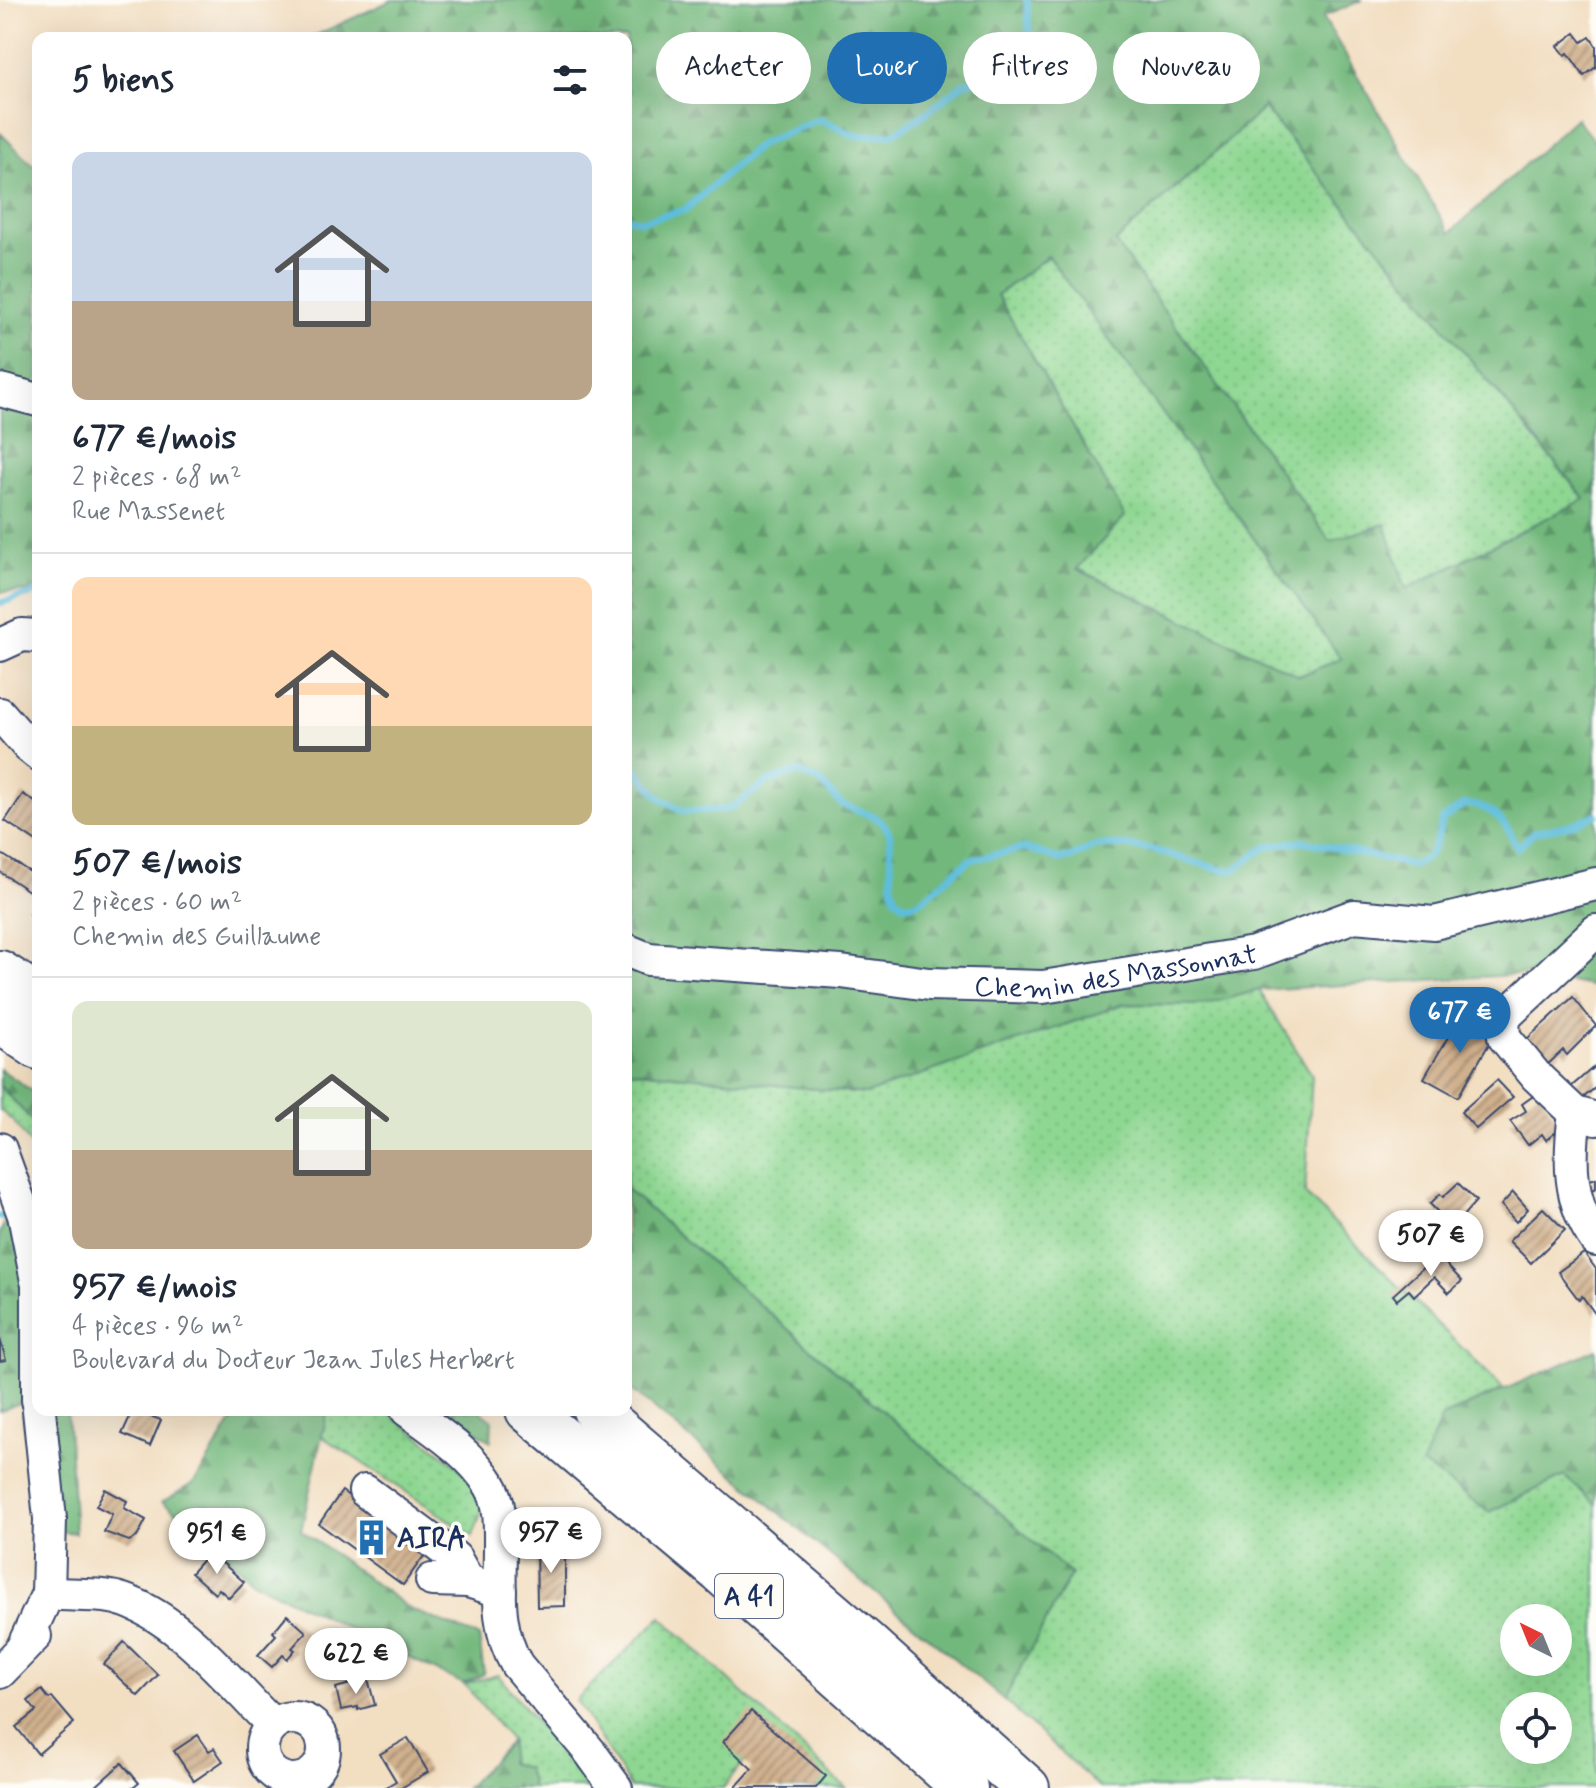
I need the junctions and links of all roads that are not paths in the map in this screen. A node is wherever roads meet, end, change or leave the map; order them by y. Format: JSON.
{"nodes":[{"id":1,"x":0,"y":390,"type":"edge"},
{"id":2,"x":32,"y":398,"type":"edge"},
{"id":3,"x":32,"y":636,"type":"edge"},
{"id":4,"x":1,"y":646,"type":"edge"},
{"id":5,"x":0,"y":714,"type":"edge"},
{"id":6,"x":22,"y":746,"type":"edge"},
{"id":7,"x":1596,"y":884,"type":"edge"},
{"id":8,"x":1596,"y":931,"type":"edge"},
{"id":9,"x":632,"y":952,"type":"edge"},
{"id":10,"x":0,"y":973,"type":"edge"},
{"id":11,"x":32,"y":993,"type":"edge"},
{"id":12,"x":0,"y":1021,"type":"edge"},
{"id":13,"x":32,"y":1043,"type":"edge"},
{"id":14,"x":1585,"y":1116,"type":"edge"},
{"id":15,"x":0,"y":1147,"type":"edge"},
{"id":16,"x":32,"y":1201,"type":"edge"},
{"id":17,"x":1596,"y":1240,"type":"edge"},
{"id":18,"x":40,"y":1416,"type":"edge"},
{"id":19,"x":415,"y":1416,"type":"edge"},
{"id":20,"x":535,"y":1416,"type":"edge"},
{"id":21,"x":602,"y":1416,"type":"edge"},
{"id":22,"x":365,"y":1491,"type":"dead end"},
{"id":23,"x":432,"y":1580,"type":"dead end"},
{"id":24,"x":468,"y":1581,"type":"junction"},
{"id":25,"x":52,"y":1588,"type":"junction"},
{"id":26,"x":500,"y":1591,"type":"junction"},
{"id":27,"x":11,"y":1660,"type":"edge"},
{"id":28,"x":273,"y":1725,"type":"junction"},
{"id":29,"x":269,"y":1780,"type":"edge"},
{"id":30,"x":616,"y":1788,"type":"edge"},
{"id":31,"x":965,"y":1788,"type":"edge"},
{"id":32,"x":1027,"y":1788,"type":"edge"}],
"edges":[{"from":1,"to":2,"type":"street"},
{"from":3,"to":4,"type":"street"},
{"from":5,"to":6,"type":"street"},
{"from":7,"to":9,"type":"street","name":"Chemin des Massonnat"},
{"from":8,"to":14,"type":"street"},
{"from":10,"to":11,"type":"highway"},
{"from":12,"to":13,"type":"highway"},
{"from":14,"to":17,"type":"street"},
{"from":15,"to":16,"type":"street"},
{"from":18,"to":25,"type":"street"},
{"from":19,"to":26,"type":"street"},
{"from":20,"to":31,"type":"highway","number":"A 41"},
{"from":21,"to":32,"type":"highway","number":"A 41"},
{"from":22,"to":24,"type":"street"},
{"from":23,"to":24,"type":"street"},
{"from":24,"to":26,"type":"street"},
{"from":25,"to":27,"type":"street"},
{"from":25,"to":28,"type":"street"},
{"from":26,"to":30,"type":"street"},
{"from":28,"to":29,"type":"street"},
{"from":28,"to":29,"type":"street"}]}
